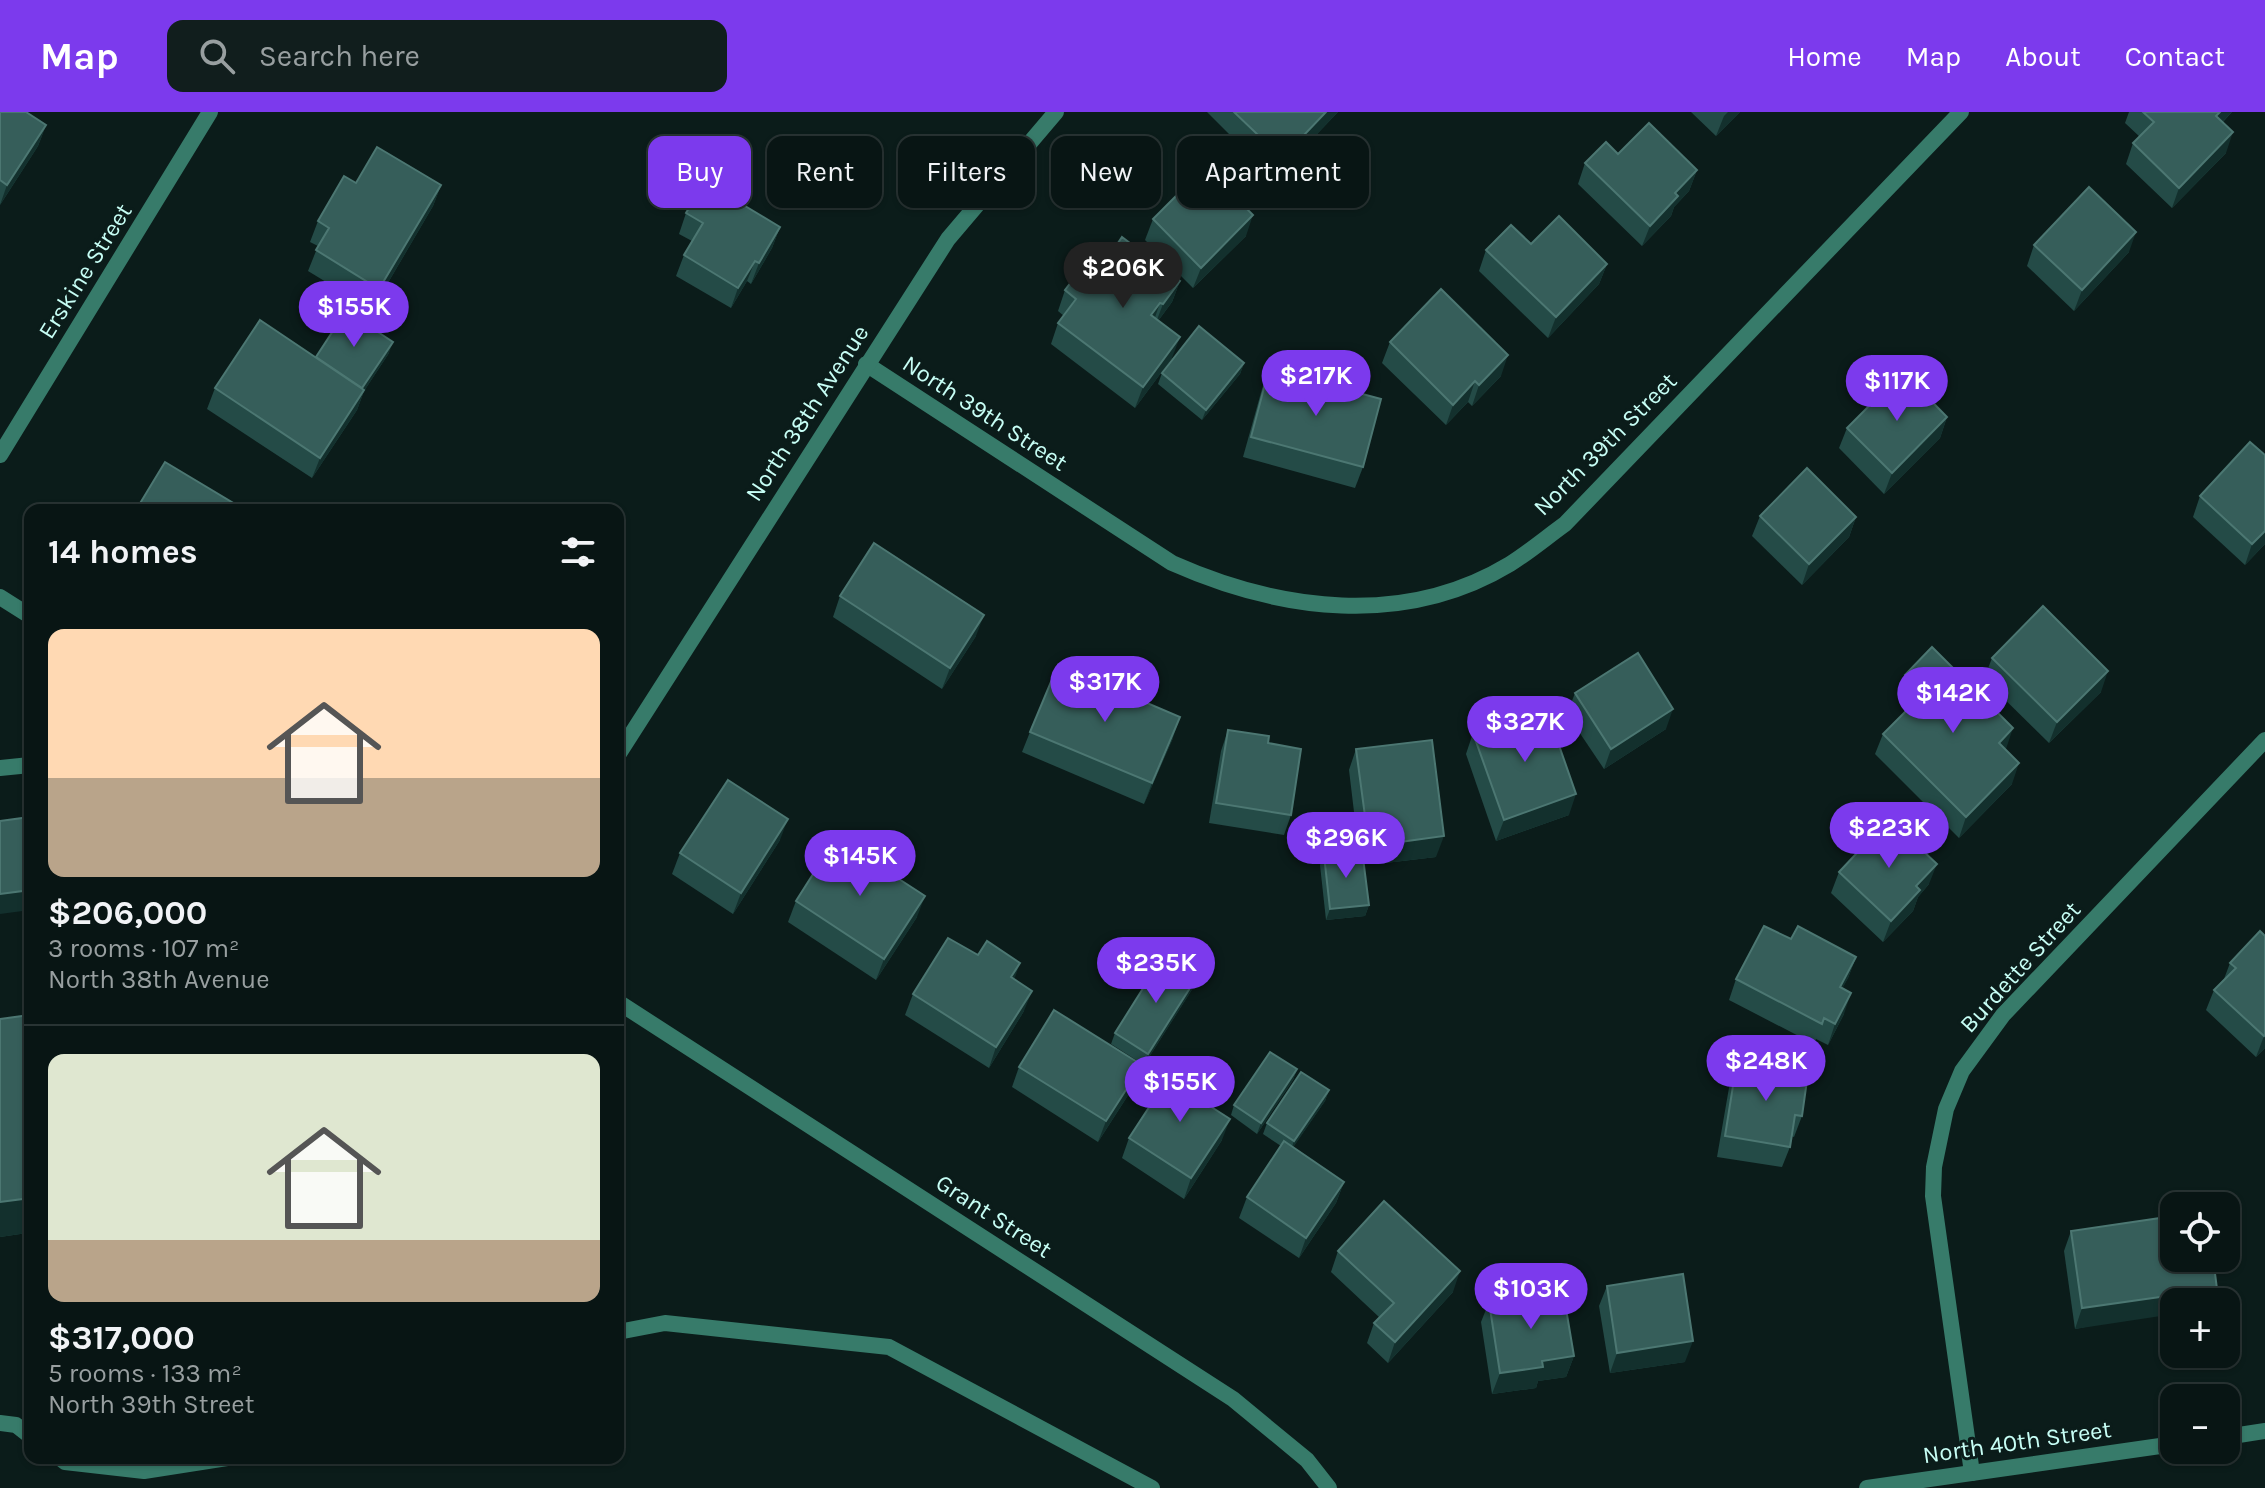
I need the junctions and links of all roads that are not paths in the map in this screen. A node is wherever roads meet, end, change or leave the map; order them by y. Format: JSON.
{"nodes":[{"id":1,"x":210,"y":112,"type":"edge"},
{"id":2,"x":1056,"y":112,"type":"edge"},
{"id":3,"x":1961,"y":112,"type":"edge"},
{"id":4,"x":866,"y":364,"type":"junction"},
{"id":5,"x":0,"y":455,"type":"edge"},
{"id":6,"x":0,"y":597,"type":"edge"},
{"id":7,"x":24,"y":612,"type":"edge"},
{"id":8,"x":2265,"y":740,"type":"edge"},
{"id":9,"x":624,"y":746,"type":"edge"},
{"id":10,"x":24,"y":766,"type":"edge"},
{"id":11,"x":0,"y":768,"type":"edge"},
{"id":12,"x":624,"y":1006,"type":"edge"},
{"id":13,"x":624,"y":1331,"type":"edge"},
{"id":14,"x":0,"y":1423,"type":"edge"},
{"id":15,"x":24,"y":1431,"type":"edge"},
{"id":16,"x":2265,"y":1431,"type":"edge"},
{"id":17,"x":2240,"y":1435,"type":"edge"},
{"id":18,"x":2160,"y":1446,"type":"edge"},
{"id":19,"x":99,"y":1464,"type":"edge"},
{"id":20,"x":189,"y":1464,"type":"edge"},
{"id":21,"x":1972,"y":1473,"type":"junction"},
{"id":22,"x":1152,"y":1488,"type":"edge"},
{"id":23,"x":1329,"y":1488,"type":"edge"},
{"id":24,"x":1867,"y":1488,"type":"edge"}],
"edges":[{"from":1,"to":5,"type":"street","name":"Erskine Street"},
{"from":2,"to":4,"type":"street","name":"North 38th Avenue"},
{"from":3,"to":4,"type":"street","name":"North 39th Street"},
{"from":4,"to":9,"type":"street","name":"North 38th Avenue"},
{"from":6,"to":7,"type":"street"},
{"from":8,"to":21,"type":"street","name":"Burdette Street"},
{"from":10,"to":11,"type":"street"},
{"from":12,"to":23,"type":"street","name":"Grant Street"},
{"from":13,"to":22,"type":"street"},
{"from":14,"to":15,"type":"street"},
{"from":16,"to":17,"type":"street"},
{"from":18,"to":21,"type":"street","name":"North 40th Street"},
{"from":19,"to":20,"type":"street"},
{"from":21,"to":24,"type":"street","name":"North 40th Street"}]}
